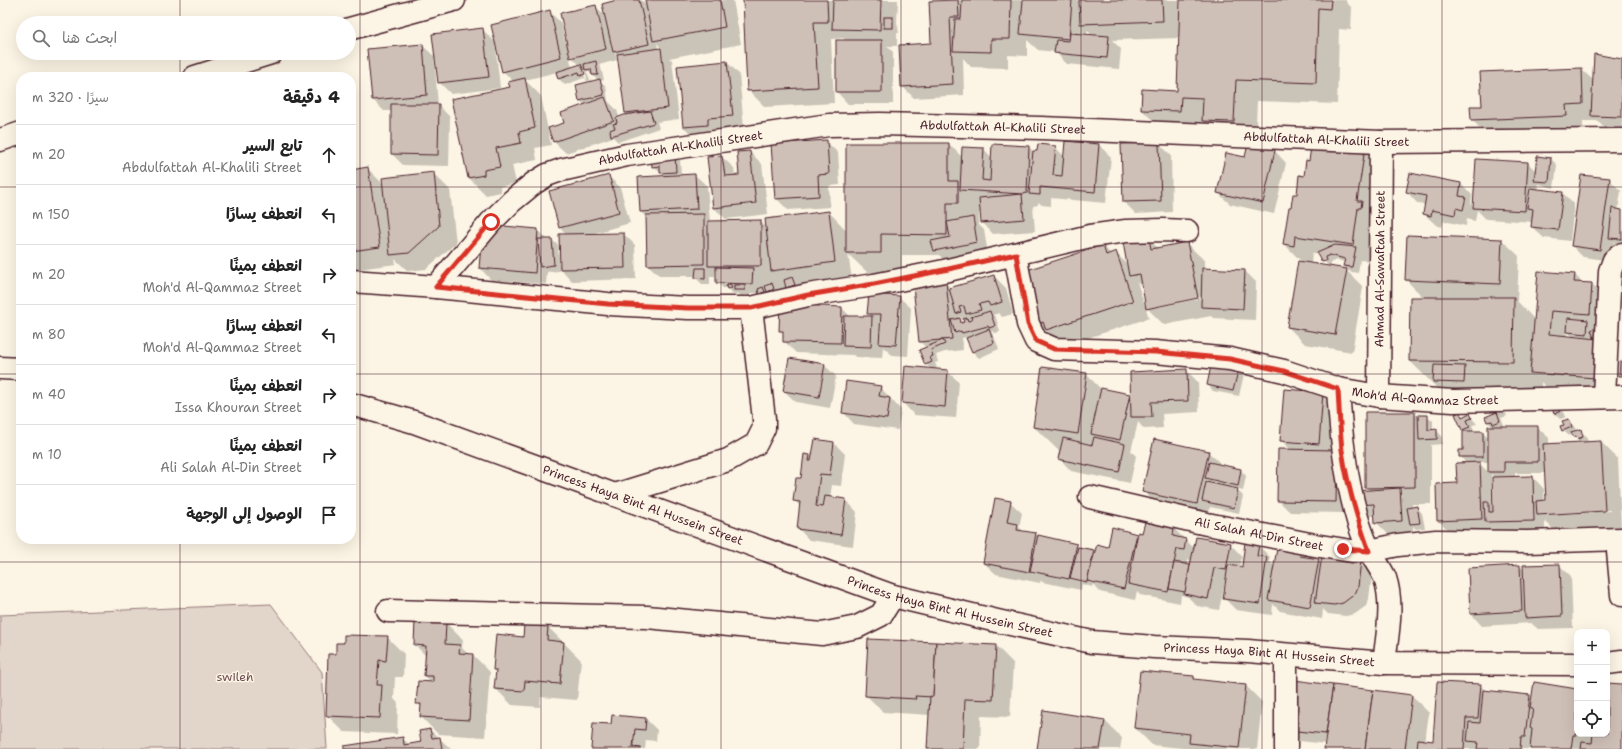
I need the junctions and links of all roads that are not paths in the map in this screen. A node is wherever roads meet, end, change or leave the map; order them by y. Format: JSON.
{"nodes":[{"id":1,"x":454,"y":0,"type":"edge"},
{"id":2,"x":356,"y":27,"type":"edge"},
{"id":3,"x":249,"y":60,"type":"edge"},
{"id":4,"x":210,"y":72,"type":"edge"},
{"id":5,"x":16,"y":135,"type":"edge"},
{"id":6,"x":0,"y":140,"type":"edge"},
{"id":7,"x":1622,"y":140,"type":"edge"},
{"id":8,"x":1381,"y":142,"type":"junction"},
{"id":9,"x":1187,"y":231,"type":"dead end"},
{"id":10,"x":1016,"y":254,"type":"junction"},
{"id":11,"x":1622,"y":254,"type":"edge"},
{"id":12,"x":356,"y":281,"type":"edge"},
{"id":13,"x":436,"y":287,"type":"junction"},
{"id":14,"x":751,"y":308,"type":"junction"},
{"id":15,"x":0,"y":368,"type":"edge"},
{"id":16,"x":16,"y":369,"type":"edge"},
{"id":17,"x":1338,"y":389,"type":"junction"},
{"id":18,"x":1379,"y":396,"type":"junction"},
{"id":19,"x":1613,"y":397,"type":"edge"},
{"id":20,"x":356,"y":405,"type":"edge"},
{"id":21,"x":615,"y":495,"type":"junction"},
{"id":22,"x":1090,"y":497,"type":"dead end"},
{"id":23,"x":1619,"y":540,"type":"edge"},
{"id":24,"x":1369,"y":551,"type":"junction"},
{"id":25,"x":1622,"y":595,"type":"edge"},
{"id":26,"x":894,"y":596,"type":"junction"},
{"id":27,"x":388,"y":611,"type":"dead end"},
{"id":28,"x":1286,"y":655,"type":"junction"},
{"id":29,"x":1622,"y":661,"type":"edge"},
{"id":30,"x":1610,"y":662,"type":"edge"},
{"id":31,"x":1384,"y":663,"type":"junction"},
{"id":32,"x":1574,"y":664,"type":"edge"},
{"id":33,"x":1286,"y":749,"type":"edge"}],
"edges":[{"from":1,"to":2,"type":"street"},
{"from":3,"to":4,"type":"street"},
{"from":5,"to":6,"type":"street"},
{"from":7,"to":8,"type":"street","name":"Abdulfattah Al-Khalili Street"},
{"from":8,"to":13,"type":"street","name":"Abdulfattah Al-Khalili Street"},
{"from":8,"to":18,"type":"street","name":"Ahmad Al-Sawaftah Street"},
{"from":9,"to":10,"type":"street"},
{"from":10,"to":14,"type":"street"},
{"from":10,"to":17,"type":"street","name":"Moh'd Al-Qammaz Street"},
{"from":11,"to":19,"type":"street"},
{"from":12,"to":13,"type":"street"},
{"from":13,"to":14,"type":"street"},
{"from":14,"to":21,"type":"street"},
{"from":15,"to":16,"type":"street"},
{"from":17,"to":18,"type":"street","name":"Moh'd Al-Qammaz Street"},
{"from":17,"to":24,"type":"street"},
{"from":18,"to":19,"type":"street","name":"Moh'd Al-Qammaz Street"},
{"from":20,"to":21,"type":"street","name":"Princess Haya Bint Al Hussein Street"},
{"from":21,"to":26,"type":"street","name":"Princess Haya Bint Al Hussein Street"},
{"from":22,"to":24,"type":"street","name":"Ali Salah Al-Din Street"},
{"from":23,"to":24,"type":"street","name":"Ali Salah Al-Din Street"},
{"from":23,"to":25,"type":"street"},
{"from":24,"to":31,"type":"street"},
{"from":26,"to":27,"type":"street"},
{"from":26,"to":28,"type":"street","name":"Princess Haya Bint Al Hussein Street"},
{"from":28,"to":31,"type":"street","name":"Princess Haya Bint Al Hussein Street"},
{"from":28,"to":33,"type":"street"},
{"from":29,"to":30,"type":"street"},
{"from":31,"to":32,"type":"street","name":"Princess Haya Bint Al Hussein Street"}]}
